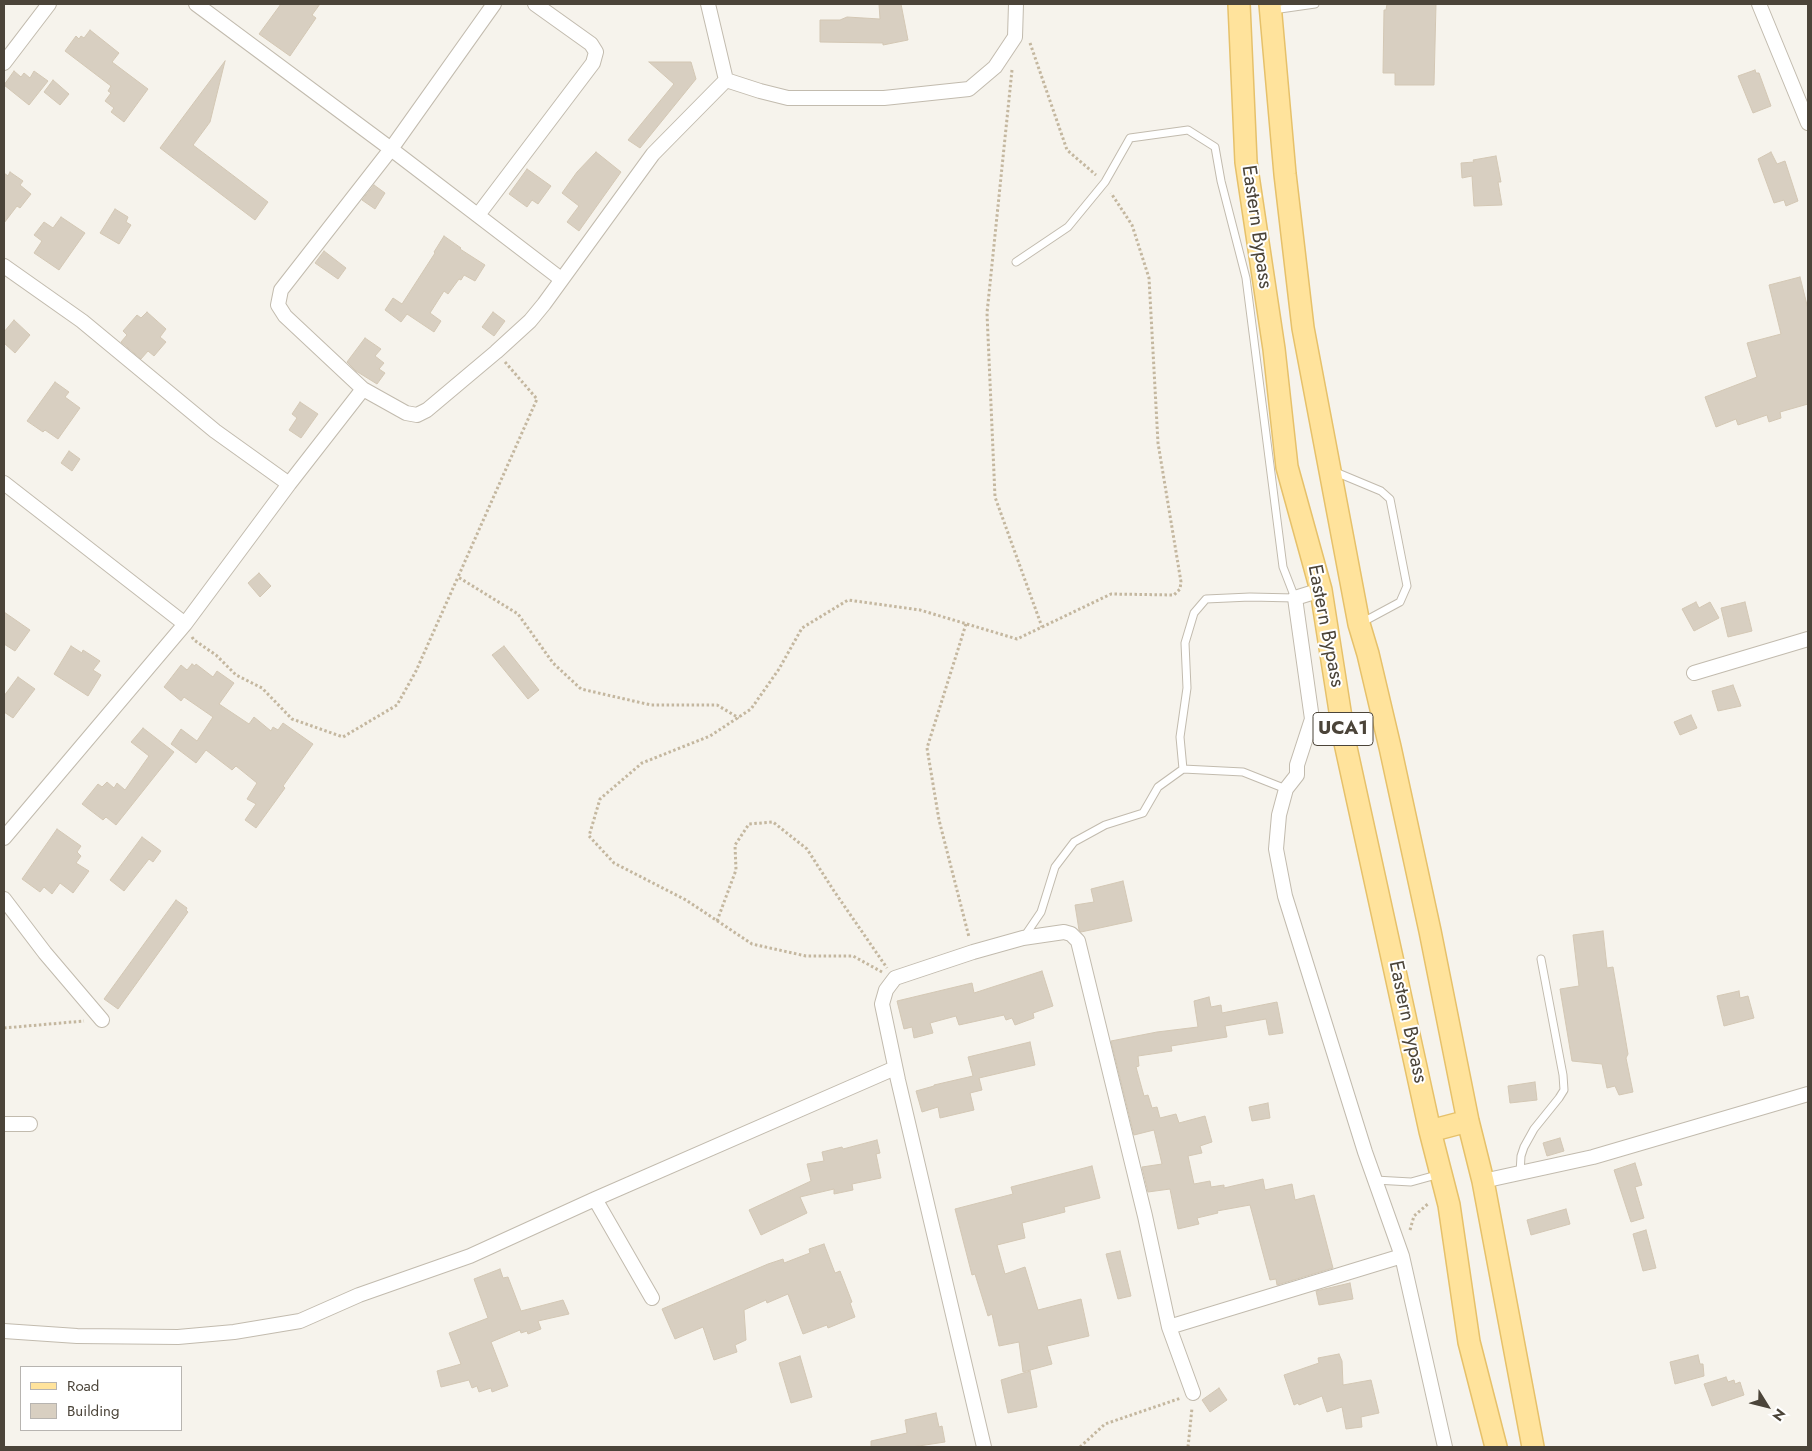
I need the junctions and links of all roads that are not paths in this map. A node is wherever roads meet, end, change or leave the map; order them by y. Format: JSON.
{"nodes":[{"id":1,"x":49,"y":4,"type":"edge"},
{"id":2,"x":196,"y":4,"type":"edge"},
{"id":3,"x":494,"y":4,"type":"edge"},
{"id":4,"x":535,"y":4,"type":"edge"},
{"id":5,"x":708,"y":4,"type":"edge"},
{"id":6,"x":1016,"y":4,"type":"edge"},
{"id":7,"x":1239,"y":4,"type":"edge"},
{"id":8,"x":1316,"y":4,"type":"edge"},
{"id":9,"x":1759,"y":4,"type":"edge"},
{"id":10,"x":1270,"y":7,"type":"edge"},
{"id":11,"x":4,"y":63,"type":"edge"},
{"id":12,"x":726,"y":80,"type":"junction"},
{"id":13,"x":1808,"y":123,"type":"edge"},
{"id":14,"x":391,"y":149,"type":"junction"},
{"id":15,"x":478,"y":215,"type":"junction"},
{"id":16,"x":1016,"y":262,"type":"dead end"},
{"id":17,"x":4,"y":266,"type":"edge"},
{"id":18,"x":560,"y":279,"type":"junction"},
{"id":19,"x":363,"y":389,"type":"junction"},
{"id":20,"x":1331,"y":470,"type":"junction"},
{"id":21,"x":4,"y":483,"type":"edge"},
{"id":22,"x":289,"y":484,"type":"junction"},
{"id":23,"x":1321,"y":590,"type":"junction"},
{"id":24,"x":1295,"y":598,"type":"junction"},
{"id":25,"x":185,"y":624,"type":"junction"},
{"id":26,"x":1359,"y":624,"type":"junction"},
{"id":27,"x":1808,"y":639,"type":"edge"},
{"id":28,"x":1694,"y":674,"type":"dead end"},
{"id":29,"x":1183,"y":769,"type":"junction"},
{"id":30,"x":1286,"y":789,"type":"junction"},
{"id":31,"x":4,"y":838,"type":"edge"},
{"id":32,"x":4,"y":899,"type":"edge"},
{"id":33,"x":1023,"y":938,"type":"junction"},
{"id":34,"x":1541,"y":958,"type":"dead end"},
{"id":35,"x":102,"y":1020,"type":"road end"},
{"id":36,"x":895,"y":1068,"type":"junction"},
{"id":37,"x":1808,"y":1094,"type":"edge"},
{"id":38,"x":1468,"y":1121,"type":"junction"},
{"id":39,"x":4,"y":1124,"type":"edge"},
{"id":40,"x":30,"y":1124,"type":"dead end"},
{"id":41,"x":1430,"y":1131,"type":"junction"},
{"id":42,"x":1520,"y":1173,"type":"junction"},
{"id":43,"x":1440,"y":1174,"type":"junction"},
{"id":44,"x":1374,"y":1180,"type":"junction"},
{"id":45,"x":1483,"y":1181,"type":"junction"},
{"id":46,"x":595,"y":1199,"type":"junction"},
{"id":47,"x":1402,"y":1256,"type":"junction"},
{"id":48,"x":652,"y":1298,"type":"dead end"},
{"id":49,"x":1169,"y":1327,"type":"junction"},
{"id":50,"x":4,"y":1331,"type":"edge"},
{"id":51,"x":1194,"y":1393,"type":"road end"},
{"id":52,"x":984,"y":1447,"type":"edge"},
{"id":53,"x":1445,"y":1447,"type":"edge"},
{"id":54,"x":1496,"y":1447,"type":"edge"},
{"id":55,"x":1533,"y":1447,"type":"edge"}],
"edges":[{"from":1,"to":11,"type":"street"},
{"from":2,"to":14,"type":"street"},
{"from":3,"to":14,"type":"street"},
{"from":4,"to":15,"type":"street"},
{"from":5,"to":12,"type":"street"},
{"from":6,"to":12,"type":"street"},
{"from":7,"to":23,"type":"main road","name":"Eastern Bypass","number":"UCA1"},
{"from":8,"to":10,"type":"lane"},
{"from":9,"to":13,"type":"street"},
{"from":10,"to":20,"type":"main road","name":"Eastern Bypass","number":"UCA1"},
{"from":12,"to":18,"type":"street"},
{"from":14,"to":15,"type":"street"},
{"from":14,"to":19,"type":"street"},
{"from":15,"to":18,"type":"street"},
{"from":16,"to":24,"type":"lane"},
{"from":17,"to":22,"type":"street"},
{"from":18,"to":19,"type":"street"},
{"from":19,"to":22,"type":"street"},
{"from":20,"to":26,"type":"main road","name":"Eastern Bypass","number":"UCA1"},
{"from":20,"to":26,"type":"lane"},
{"from":21,"to":25,"type":"street"},
{"from":22,"to":25,"type":"street"},
{"from":23,"to":24,"type":"street"},
{"from":23,"to":41,"type":"main road","name":"Eastern Bypass","number":"UCA1"},
{"from":24,"to":29,"type":"lane"},
{"from":24,"to":30,"type":"street"},
{"from":25,"to":31,"type":"street"},
{"from":26,"to":38,"type":"main road","name":"Eastern Bypass","number":"UCA1"},
{"from":27,"to":28,"type":"street"},
{"from":29,"to":30,"type":"lane"},
{"from":29,"to":33,"type":"lane"},
{"from":30,"to":44,"type":"street"},
{"from":32,"to":35,"type":"street"},
{"from":33,"to":36,"type":"street"},
{"from":33,"to":49,"type":"street"},
{"from":34,"to":42,"type":"lane"},
{"from":36,"to":46,"type":"street"},
{"from":36,"to":52,"type":"street"},
{"from":37,"to":42,"type":"street"},
{"from":38,"to":41,"type":"main road"},
{"from":38,"to":45,"type":"main road","name":"Eastern Bypass","number":"UCA1"},
{"from":39,"to":40,"type":"street"},
{"from":41,"to":43,"type":"main road","name":"Eastern Bypass","number":"UCA1"},
{"from":42,"to":45,"type":"street"},
{"from":43,"to":44,"type":"lane"},
{"from":43,"to":54,"type":"main road","name":"Eastern Bypass","number":"UCA1"},
{"from":44,"to":47,"type":"street"},
{"from":45,"to":55,"type":"main road","name":"Eastern Bypass","number":"UCA1"},
{"from":46,"to":48,"type":"street"},
{"from":46,"to":50,"type":"street"},
{"from":47,"to":49,"type":"street"},
{"from":47,"to":53,"type":"street"},
{"from":49,"to":51,"type":"street"}]}
